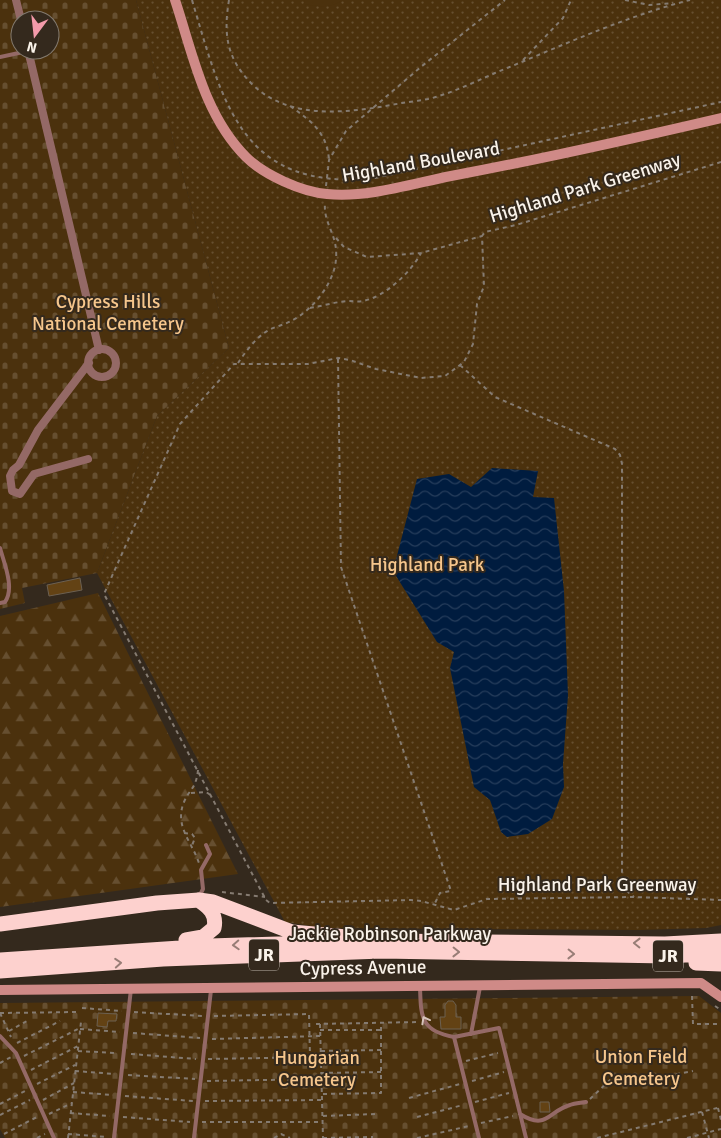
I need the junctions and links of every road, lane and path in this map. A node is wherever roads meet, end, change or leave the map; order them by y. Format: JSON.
{"nodes":[{"id":1,"x":175,"y":0,"type":"edge"},
{"id":2,"x":192,"y":0,"type":"edge"},
{"id":3,"x":229,"y":0,"type":"edge"},
{"id":4,"x":505,"y":0,"type":"edge"},
{"id":5,"x":570,"y":0,"type":"edge"},
{"id":6,"x":625,"y":0,"type":"edge"},
{"id":7,"x":684,"y":0,"type":"edge"},
{"id":8,"x":690,"y":0,"type":"edge"},
{"id":9,"x":678,"y":3,"type":"junction"},
{"id":10,"x":30,"y":60,"type":"edge"},
{"id":11,"x":522,"y":62,"type":"junction"},
{"id":12,"x":721,"y":102,"type":"edge"},
{"id":13,"x":290,"y":105,"type":"junction"},
{"id":14,"x":376,"y":108,"type":"junction"},
{"id":15,"x":721,"y":118,"type":"edge"},
{"id":16,"x":328,"y":160,"type":"junction"},
{"id":17,"x":721,"y":162,"type":"edge"},
{"id":18,"x":327,"y":180,"type":"junction"},
{"id":19,"x":324,"y":209,"type":"dead end"},
{"id":20,"x":335,"y":236,"type":"junction"},
{"id":21,"x":482,"y":236,"type":"junction"},
{"id":22,"x":421,"y":253,"type":"junction"},
{"id":23,"x":310,"y":308,"type":"junction"},
{"id":24,"x":99,"y":350,"type":"junction"},
{"id":25,"x":338,"y":358,"type":"junction"},
{"id":26,"x":89,"y":362,"type":"junction"},
{"id":27,"x":238,"y":363,"type":"junction"},
{"id":28,"x":460,"y":365,"type":"junction"},
{"id":29,"x":88,"y":459,"type":"dead end"},
{"id":30,"x":0,"y":548,"type":"edge"},
{"id":31,"x":0,"y":603,"type":"edge"},
{"id":32,"x":198,"y":768,"type":"junction"},
{"id":33,"x":191,"y":793,"type":"junction"},
{"id":34,"x":213,"y":796,"type":"junction"},
{"id":35,"x":184,"y":833,"type":"junction"},
{"id":36,"x":206,"y":845,"type":"dead end"},
{"id":37,"x":191,"y":848,"type":"junction"},
{"id":38,"x":201,"y":870,"type":"junction"},
{"id":39,"x":219,"y":891,"type":"dead end"},
{"id":40,"x":265,"y":897,"type":"junction"},
{"id":41,"x":634,"y":897,"type":"junction"},
{"id":42,"x":197,"y":900,"type":"junction"},
{"id":43,"x":721,"y":900,"type":"edge"},
{"id":44,"x":434,"y":905,"type":"junction"},
{"id":45,"x":0,"y":924,"type":"edge"},
{"id":46,"x":390,"y":941,"type":"junction"},
{"id":47,"x":721,"y":941,"type":"edge"},
{"id":48,"x":125,"y":951,"type":"junction"},
{"id":49,"x":721,"y":953,"type":"edge"},
{"id":50,"x":615,"y":955,"type":"junction"},
{"id":51,"x":0,"y":960,"type":"edge"},
{"id":52,"x":721,"y":964,"type":"edge"},
{"id":53,"x":0,"y":971,"type":"edge"},
{"id":54,"x":420,"y":985,"type":"junction"},
{"id":55,"x":480,"y":985,"type":"junction"},
{"id":56,"x":131,"y":988,"type":"junction"},
{"id":57,"x":211,"y":988,"type":"junction"},
{"id":58,"x":0,"y":990,"type":"edge"},
{"id":59,"x":698,"y":994,"type":"dead end"},
{"id":60,"x":717,"y":1001,"type":"edge"},
{"id":61,"x":82,"y":1008,"type":"dead end"},
{"id":62,"x":721,"y":1010,"type":"edge"},
{"id":63,"x":77,"y":1012,"type":"dead end"},
{"id":64,"x":128,"y":1012,"type":"junction"},
{"id":65,"x":0,"y":1013,"type":"edge"},
{"id":66,"x":207,"y":1016,"type":"junction"},
{"id":67,"x":27,"y":1021,"type":"dead end"},
{"id":68,"x":60,"y":1021,"type":"dead end"},
{"id":69,"x":81,"y":1022,"type":"dead end"},
{"id":70,"x":424,"y":1022,"type":"junction"},
{"id":71,"x":381,"y":1023,"type":"junction"},
{"id":72,"x":721,"y":1024,"type":"edge"},
{"id":73,"x":80,"y":1029,"type":"junction"},
{"id":74,"x":320,"y":1030,"type":"junction"},
{"id":75,"x":381,"y":1030,"type":"junction"},
{"id":76,"x":9,"y":1031,"type":"junction"},
{"id":77,"x":126,"y":1033,"type":"junction"},
{"id":78,"x":471,"y":1034,"type":"junction"},
{"id":79,"x":0,"y":1036,"type":"edge"},
{"id":80,"x":309,"y":1036,"type":"junction"},
{"id":81,"x":320,"y":1036,"type":"junction"},
{"id":82,"x":454,"y":1037,"type":"junction"},
{"id":83,"x":204,"y":1039,"type":"junction"},
{"id":84,"x":78,"y":1046,"type":"junction"},
{"id":85,"x":381,"y":1050,"type":"junction"},
{"id":86,"x":78,"y":1051,"type":"junction"},
{"id":87,"x":320,"y":1051,"type":"junction"},
{"id":88,"x":505,"y":1051,"type":"junction"},
{"id":89,"x":123,"y":1054,"type":"junction"},
{"id":90,"x":18,"y":1057,"type":"junction"},
{"id":91,"x":310,"y":1057,"type":"junction"},
{"id":92,"x":321,"y":1057,"type":"junction"},
{"id":93,"x":202,"y":1060,"type":"junction"},
{"id":94,"x":0,"y":1063,"type":"edge"},
{"id":95,"x":460,"y":1063,"type":"junction"},
{"id":96,"x":76,"y":1064,"type":"junction"},
{"id":97,"x":510,"y":1070,"type":"junction"},
{"id":98,"x":75,"y":1071,"type":"junction"},
{"id":99,"x":693,"y":1071,"type":"dead end"},
{"id":100,"x":381,"y":1072,"type":"junction"},
{"id":101,"x":26,"y":1073,"type":"junction"},
{"id":102,"x":321,"y":1073,"type":"junction"},
{"id":103,"x":121,"y":1074,"type":"junction"},
{"id":104,"x":321,"y":1079,"type":"junction"},
{"id":105,"x":200,"y":1080,"type":"junction"},
{"id":106,"x":74,"y":1083,"type":"junction"},
{"id":107,"x":465,"y":1083,"type":"junction"},
{"id":108,"x":32,"y":1087,"type":"junction"},
{"id":109,"x":515,"y":1091,"type":"junction"},
{"id":110,"x":323,"y":1094,"type":"dead end"},
{"id":111,"x":36,"y":1097,"type":"junction"},
{"id":112,"x":409,"y":1098,"type":"dead end"},
{"id":113,"x":39,"y":1102,"type":"junction"},
{"id":114,"x":586,"y":1102,"type":"joint"},
{"id":115,"x":72,"y":1103,"type":"junction"},
{"id":116,"x":0,"y":1104,"type":"edge"},
{"id":117,"x":470,"y":1104,"type":"junction"},
{"id":118,"x":720,"y":1108,"type":"edge"},
{"id":119,"x":702,"y":1112,"type":"junction"},
{"id":120,"x":70,"y":1113,"type":"junction"},
{"id":121,"x":377,"y":1114,"type":"dead end"},
{"id":122,"x":520,"y":1114,"type":"junction"},
{"id":123,"x":0,"y":1115,"type":"edge"},
{"id":124,"x":44,"y":1115,"type":"junction"},
{"id":125,"x":116,"y":1116,"type":"junction"},
{"id":126,"x":322,"y":1116,"type":"junction"},
{"id":127,"x":417,"y":1117,"type":"dead end"},
{"id":128,"x":721,"y":1120,"type":"edge"},
{"id":129,"x":196,"y":1122,"type":"junction"},
{"id":130,"x":323,"y":1122,"type":"junction"},
{"id":131,"x":721,"y":1129,"type":"edge"},
{"id":132,"x":707,"y":1133,"type":"junction"},
{"id":133,"x":4,"y":1134,"type":"dead end"},
{"id":134,"x":68,"y":1134,"type":"junction"},
{"id":135,"x":373,"y":1137,"type":"edge"},
{"id":136,"x":54,"y":1138,"type":"edge"},
{"id":137,"x":68,"y":1138,"type":"edge"},
{"id":138,"x":114,"y":1138,"type":"edge"},
{"id":139,"x":194,"y":1138,"type":"edge"},
{"id":140,"x":274,"y":1138,"type":"edge"},
{"id":141,"x":290,"y":1138,"type":"edge"},
{"id":142,"x":323,"y":1138,"type":"edge"},
{"id":143,"x":479,"y":1138,"type":"edge"},
{"id":144,"x":526,"y":1138,"type":"edge"},
{"id":145,"x":597,"y":1138,"type":"edge"},
{"id":146,"x":687,"y":1138,"type":"edge"},
{"id":147,"x":708,"y":1138,"type":"edge"}],
"edges":[{"from":1,"to":15,"type":"street","name":"Highland Boulevard"},
{"from":2,"to":18,"type":"path"},
{"from":3,"to":13,"type":"path"},
{"from":4,"to":14,"type":"path"},
{"from":5,"to":11,"type":"path"},
{"from":6,"to":9,"type":"path"},
{"from":7,"to":9,"type":"path"},
{"from":8,"to":9,"type":"path"},
{"from":9,"to":11,"type":"path"},
{"from":10,"to":24,"type":"street"},
{"from":11,"to":14,"type":"path"},
{"from":12,"to":18,"type":"path"},
{"from":13,"to":14,"type":"path"},
{"from":13,"to":16,"type":"path"},
{"from":14,"to":16,"type":"path"},
{"from":16,"to":18,"type":"path"},
{"from":17,"to":21,"type":"path","name":"Highland Park Greenway"},
{"from":19,"to":20,"type":"path"},
{"from":20,"to":22,"type":"path"},
{"from":20,"to":23,"type":"path"},
{"from":21,"to":22,"type":"path"},
{"from":21,"to":28,"type":"path","name":"Highland Park Greenway"},
{"from":22,"to":23,"type":"path"},
{"from":23,"to":27,"type":"path"},
{"from":24,"to":26,"type":"street"},
{"from":24,"to":26,"type":"street"},
{"from":25,"to":27,"type":"path","name":"Highland Park Greenway"},
{"from":25,"to":28,"type":"path","name":"Highland Park Greenway"},
{"from":25,"to":44,"type":"path"},
{"from":26,"to":29,"type":"street"},
{"from":27,"to":32,"type":"path"},
{"from":28,"to":41,"type":"path"},
{"from":30,"to":31,"type":"lane"},
{"from":32,"to":33,"type":"path"},
{"from":32,"to":34,"type":"path"},
{"from":33,"to":34,"type":"path"},
{"from":33,"to":35,"type":"path"},
{"from":34,"to":40,"type":"path"},
{"from":35,"to":37,"type":"path"},
{"from":35,"to":37,"type":"path"},
{"from":36,"to":38,"type":"lane"},
{"from":37,"to":38,"type":"path"},
{"from":38,"to":42,"type":"lane"},
{"from":39,"to":40,"type":"path","name":"Highland Park Greenway"},
{"from":40,"to":44,"type":"path","name":"Highland Park Greenway"},
{"from":41,"to":43,"type":"path","name":"Highland Park Greenway"},
{"from":41,"to":44,"type":"path","name":"Highland Park Greenway"},
{"from":42,"to":45,"type":"highway"},
{"from":42,"to":46,"type":"highway"},
{"from":42,"to":48,"type":"highway"},
{"from":47,"to":46,"type":"highway","name":"Jackie Robinson Parkway","number":"JR","one_way":true},
{"from":46,"to":48,"type":"highway","name":"Jackie Robinson Parkway","number":"JR","one_way":true},
{"from":48,"to":51,"type":"highway","name":"Jackie Robinson Parkway","number":"JR"},
{"from":49,"to":50,"type":"highway","name":"Jackie Robinson Parkway","number":"JR"},
{"from":50,"to":52,"type":"highway"},
{"from":53,"to":50,"type":"highway","name":"Jackie Robinson Parkway","number":"JR","one_way":true},
{"from":54,"to":55,"type":"street","name":"Cypress Avenue"},
{"from":54,"to":57,"type":"street","name":"Cypress Avenue"},
{"from":70,"to":54,"type":"lane","one_way":true},
{"from":55,"to":60,"type":"street","name":"Cypress Avenue"},
{"from":55,"to":78,"type":"lane"},
{"from":56,"to":57,"type":"street","name":"Cypress Avenue"},
{"from":56,"to":58,"type":"street","name":"Cypress Avenue"},
{"from":56,"to":64,"type":"lane"},
{"from":57,"to":66,"type":"lane"},
{"from":59,"to":72,"type":"path"},
{"from":60,"to":62,"type":"path"},
{"from":61,"to":64,"type":"path"},
{"from":63,"to":65,"type":"path"},
{"from":64,"to":66,"type":"path"},
{"from":64,"to":77,"type":"lane"},
{"from":65,"to":76,"type":"path"},
{"from":66,"to":80,"type":"path"},
{"from":66,"to":83,"type":"lane"},
{"from":67,"to":76,"type":"path"},
{"from":68,"to":76,"type":"path"},
{"from":69,"to":73,"type":"path"},
{"from":70,"to":71,"type":"path"},
{"from":70,"to":82,"type":"lane"},
{"from":71,"to":74,"type":"path"},
{"from":71,"to":75,"type":"path"},
{"from":73,"to":77,"type":"path"},
{"from":73,"to":84,"type":"path"},
{"from":73,"to":90,"type":"path"},
{"from":74,"to":75,"type":"path"},
{"from":74,"to":81,"type":"path"},
{"from":75,"to":85,"type":"path"},
{"from":77,"to":83,"type":"path"},
{"from":77,"to":89,"type":"lane"},
{"from":78,"to":82,"type":"lane"},
{"from":78,"to":88,"type":"lane"},
{"from":79,"to":90,"type":"lane"},
{"from":80,"to":81,"type":"path"},
{"from":80,"to":83,"type":"path"},
{"from":80,"to":91,"type":"path"},
{"from":81,"to":87,"type":"path"},
{"from":82,"to":95,"type":"lane"},
{"from":83,"to":93,"type":"lane"},
{"from":84,"to":86,"type":"path"},
{"from":84,"to":101,"type":"path"},
{"from":85,"to":87,"type":"path"},
{"from":85,"to":100,"type":"path"},
{"from":86,"to":89,"type":"path"},
{"from":86,"to":96,"type":"path"},
{"from":87,"to":92,"type":"path"},
{"from":88,"to":95,"type":"path"},
{"from":88,"to":97,"type":"lane"},
{"from":89,"to":93,"type":"path"},
{"from":89,"to":103,"type":"lane"},
{"from":90,"to":94,"type":"path"},
{"from":90,"to":101,"type":"lane"},
{"from":91,"to":92,"type":"path"},
{"from":91,"to":93,"type":"path"},
{"from":92,"to":102,"type":"path"},
{"from":93,"to":105,"type":"lane"},
{"from":95,"to":107,"type":"lane"},
{"from":96,"to":98,"type":"path"},
{"from":96,"to":108,"type":"path"},
{"from":97,"to":107,"type":"path"},
{"from":97,"to":109,"type":"lane"},
{"from":98,"to":103,"type":"path"},
{"from":98,"to":106,"type":"path"},
{"from":99,"to":114,"type":"path"},
{"from":100,"to":102,"type":"path"},
{"from":100,"to":110,"type":"path"},
{"from":101,"to":108,"type":"lane"},
{"from":102,"to":104,"type":"path"},
{"from":103,"to":105,"type":"path"},
{"from":103,"to":125,"type":"lane"},
{"from":104,"to":105,"type":"path"},
{"from":104,"to":126,"type":"path"},
{"from":105,"to":129,"type":"lane"},
{"from":106,"to":113,"type":"path"},
{"from":106,"to":115,"type":"path"},
{"from":107,"to":112,"type":"path"},
{"from":107,"to":117,"type":"lane"},
{"from":108,"to":111,"type":"lane"},
{"from":108,"to":116,"type":"path"},
{"from":109,"to":117,"type":"path"},
{"from":109,"to":122,"type":"lane"},
{"from":111,"to":113,"type":"lane"},
{"from":111,"to":123,"type":"path"},
{"from":113,"to":124,"type":"lane"},
{"from":114,"to":122,"type":"lane"},
{"from":115,"to":120,"type":"path"},
{"from":115,"to":124,"type":"path"},
{"from":117,"to":127,"type":"path"},
{"from":117,"to":143,"type":"lane"},
{"from":118,"to":119,"type":"path"},
{"from":118,"to":128,"type":"path"},
{"from":119,"to":132,"type":"path"},
{"from":119,"to":145,"type":"path"},
{"from":120,"to":125,"type":"path"},
{"from":120,"to":134,"type":"path"},
{"from":121,"to":126,"type":"path"},
{"from":122,"to":144,"type":"lane"},
{"from":124,"to":133,"type":"path"},
{"from":124,"to":136,"type":"lane"},
{"from":125,"to":129,"type":"path"},
{"from":125,"to":138,"type":"lane"},
{"from":126,"to":130,"type":"path"},
{"from":129,"to":130,"type":"path"},
{"from":129,"to":139,"type":"lane"},
{"from":130,"to":142,"type":"path"},
{"from":131,"to":132,"type":"path"},
{"from":132,"to":146,"type":"path"},
{"from":132,"to":147,"type":"path"},
{"from":134,"to":137,"type":"path"},
{"from":134,"to":138,"type":"path"},
{"from":135,"to":142,"type":"path"},
{"from":140,"to":141,"type":"path"}]}
